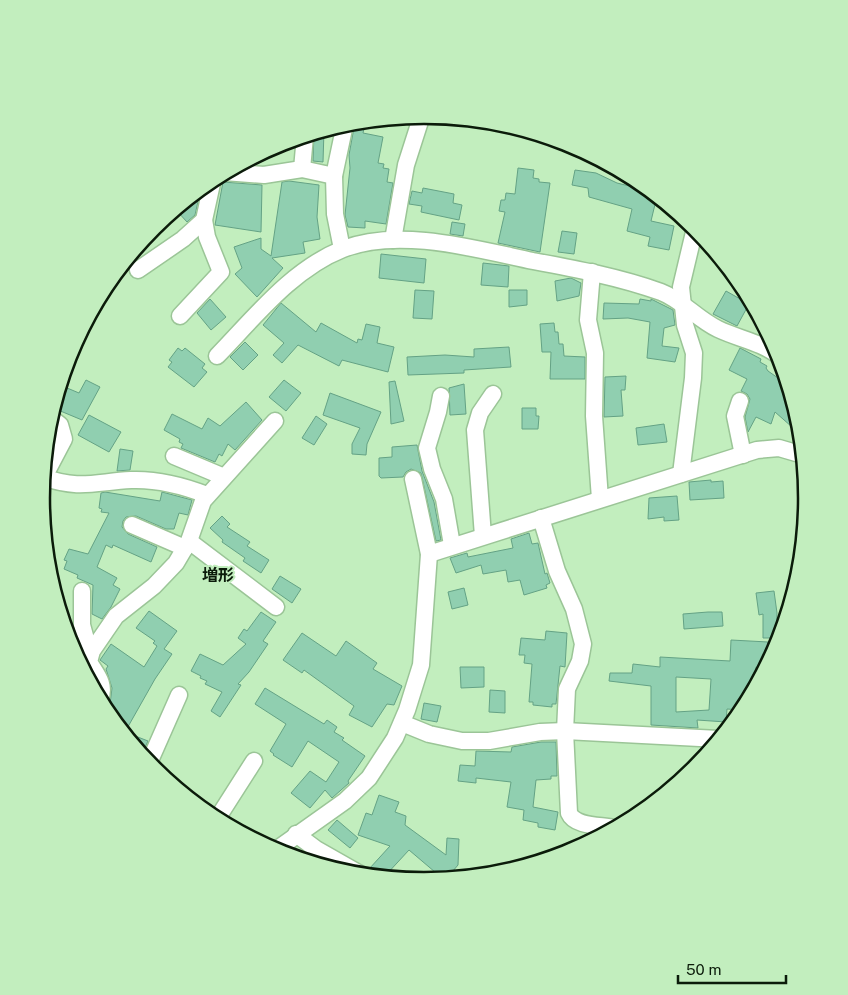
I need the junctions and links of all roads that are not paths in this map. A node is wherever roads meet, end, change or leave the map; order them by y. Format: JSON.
{"nodes":[{"id":1,"x":419,"y":124,"type":"edge"},
{"id":2,"x":343,"y":133,"type":"edge"},
{"id":3,"x":304,"y":143,"type":"edge"},
{"id":4,"x":302,"y":168,"type":"junction"},
{"id":5,"x":239,"y":173,"type":"edge"},
{"id":6,"x":334,"y":176,"type":"junction"},
{"id":7,"x":210,"y":192,"type":"edge"},
{"id":8,"x":204,"y":220,"type":"junction"},
{"id":9,"x":693,"y":238,"type":"edge"},
{"id":10,"x":393,"y":240,"type":"junction"},
{"id":11,"x":342,"y":249,"type":"junction"},
{"id":12,"x":138,"y":270,"type":"dead end"},
{"id":13,"x":592,"y":272,"type":"junction"},
{"id":14,"x":683,"y":305,"type":"junction"},
{"id":15,"x":180,"y":316,"type":"dead end"},
{"id":16,"x":767,"y":348,"type":"edge"},
{"id":17,"x":217,"y":356,"type":"dead end"},
{"id":18,"x":493,"y":394,"type":"dead end"},
{"id":19,"x":441,"y":396,"type":"dead end"},
{"id":20,"x":740,"y":401,"type":"dead end"},
{"id":21,"x":275,"y":421,"type":"dead end"},
{"id":22,"x":58,"y":423,"type":"edge"},
{"id":23,"x":53,"y":449,"type":"edge"},
{"id":24,"x":795,"y":451,"type":"edge"},
{"id":25,"x":743,"y":455,"type":"junction"},
{"id":26,"x":174,"y":456,"type":"dead end"},
{"id":27,"x":681,"y":474,"type":"junction"},
{"id":28,"x":224,"y":477,"type":"junction"},
{"id":29,"x":51,"y":479,"type":"edge"},
{"id":30,"x":413,"y":479,"type":"dead end"},
{"id":31,"x":207,"y":496,"type":"junction"},
{"id":32,"x":600,"y":499,"type":"junction"},
{"id":33,"x":541,"y":518,"type":"junction"},
{"id":34,"x":132,"y":525,"type":"dead end"},
{"id":35,"x":483,"y":536,"type":"junction"},
{"id":36,"x":187,"y":545,"type":"junction"},
{"id":37,"x":452,"y":545,"type":"junction"},
{"id":38,"x":429,"y":554,"type":"junction"},
{"id":39,"x":82,"y":591,"type":"dead end"},
{"id":40,"x":276,"y":607,"type":"dead end"},
{"id":41,"x":90,"y":654,"type":"junction"},
{"id":42,"x":103,"y":688,"type":"edge"},
{"id":43,"x":179,"y":695,"type":"dead end"},
{"id":44,"x":402,"y":723,"type":"junction"},
{"id":45,"x":565,"y":731,"type":"junction"},
{"id":46,"x":710,"y":739,"type":"edge"},
{"id":47,"x":153,"y":754,"type":"edge"},
{"id":48,"x":254,"y":761,"type":"dead end"},
{"id":49,"x":222,"y":812,"type":"edge"},
{"id":50,"x":602,"y":826,"type":"edge"},
{"id":51,"x":296,"y":834,"type":"junction"},
{"id":52,"x":284,"y":844,"type":"edge"},
{"id":53,"x":337,"y":861,"type":"edge"}],
"edges":[{"from":1,"to":10,"type":"street"},
{"from":2,"to":6,"type":"street"},
{"from":3,"to":4,"type":"street"},
{"from":4,"to":5,"type":"street"},
{"from":4,"to":6,"type":"street"},
{"from":6,"to":11,"type":"street"},
{"from":7,"to":8,"type":"street"},
{"from":8,"to":12,"type":"street"},
{"from":8,"to":15,"type":"street"},
{"from":9,"to":14,"type":"street"},
{"from":10,"to":11,"type":"street"},
{"from":10,"to":13,"type":"street"},
{"from":11,"to":17,"type":"street"},
{"from":13,"to":14,"type":"street"},
{"from":13,"to":32,"type":"street"},
{"from":14,"to":16,"type":"street"},
{"from":14,"to":27,"type":"street"},
{"from":18,"to":35,"type":"street"},
{"from":19,"to":37,"type":"street"},
{"from":20,"to":25,"type":"street"},
{"from":21,"to":28,"type":"street"},
{"from":22,"to":23,"type":"street"},
{"from":24,"to":25,"type":"street"},
{"from":25,"to":27,"type":"street"},
{"from":26,"to":28,"type":"street"},
{"from":27,"to":32,"type":"street"},
{"from":28,"to":31,"type":"street"},
{"from":29,"to":31,"type":"street"},
{"from":30,"to":38,"type":"street"},
{"from":31,"to":36,"type":"street"},
{"from":32,"to":33,"type":"street"},
{"from":33,"to":35,"type":"street"},
{"from":33,"to":45,"type":"street"},
{"from":34,"to":36,"type":"street"},
{"from":35,"to":37,"type":"street"},
{"from":36,"to":40,"type":"street"},
{"from":36,"to":41,"type":"street"},
{"from":37,"to":38,"type":"street"},
{"from":38,"to":44,"type":"street"},
{"from":39,"to":41,"type":"street"},
{"from":41,"to":42,"type":"street"},
{"from":43,"to":47,"type":"street"},
{"from":44,"to":45,"type":"street"},
{"from":44,"to":51,"type":"street"},
{"from":45,"to":46,"type":"street"},
{"from":45,"to":50,"type":"street"},
{"from":48,"to":49,"type":"street"},
{"from":51,"to":52,"type":"street"},
{"from":51,"to":53,"type":"street"}]}
